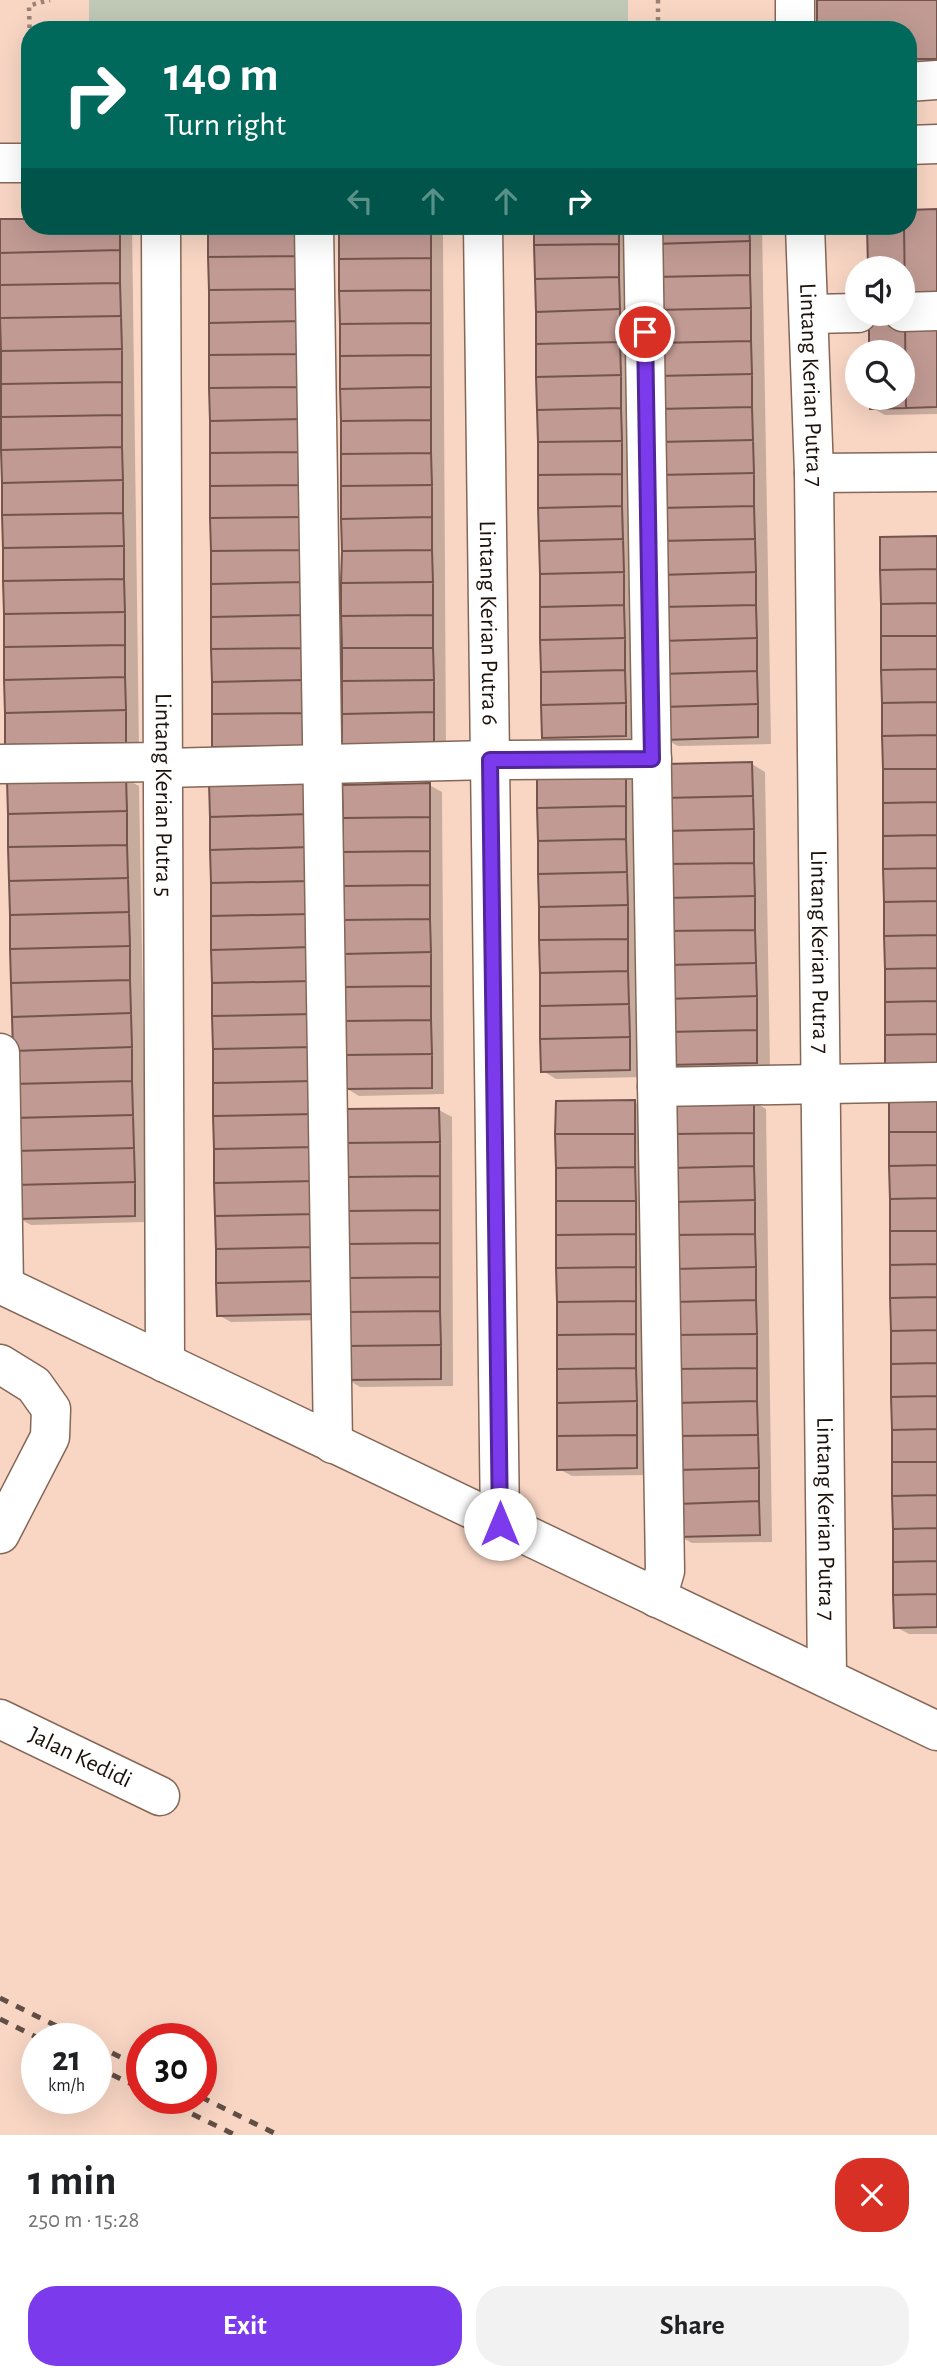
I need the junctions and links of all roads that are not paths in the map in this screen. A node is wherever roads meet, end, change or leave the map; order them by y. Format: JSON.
{"nodes":[{"id":1,"x":795,"y":0,"type":"edge"},
{"id":2,"x":795,"y":21,"type":"edge"},
{"id":3,"x":937,"y":80,"type":"edge"},
{"id":4,"x":917,"y":81,"type":"edge"},
{"id":5,"x":937,"y":144,"type":"edge"},
{"id":6,"x":917,"y":145,"type":"edge"},
{"id":7,"x":0,"y":163,"type":"edge"},
{"id":8,"x":21,"y":163,"type":"edge"},
{"id":9,"x":161,"y":235,"type":"edge"},
{"id":10,"x":314,"y":235,"type":"edge"},
{"id":11,"x":483,"y":235,"type":"edge"},
{"id":12,"x":643,"y":235,"type":"edge"},
{"id":13,"x":805,"y":235,"type":"edge"},
{"id":14,"x":937,"y":311,"type":"edge"},
{"id":15,"x":915,"y":312,"type":"edge"},
{"id":16,"x":845,"y":313,"type":"edge"},
{"id":17,"x":808,"y":314,"type":"junction"},
{"id":18,"x":814,"y":472,"type":"junction"},
{"id":19,"x":937,"y":472,"type":"edge"},
{"id":20,"x":652,"y":759,"type":"junction"},
{"id":21,"x":490,"y":760,"type":"junction"},
{"id":22,"x":0,"y":764,"type":"edge"},
{"id":23,"x":322,"y":764,"type":"junction"},
{"id":24,"x":164,"y":765,"type":"junction"},
{"id":25,"x":0,"y":1054,"type":"edge"},
{"id":26,"x":937,"y":1082,"type":"edge"},
{"id":27,"x":821,"y":1083,"type":"junction"},
{"id":28,"x":657,"y":1087,"type":"junction"},
{"id":29,"x":2,"y":1285,"type":"edge"},
{"id":30,"x":165,"y":1363,"type":"junction"},
{"id":31,"x":0,"y":1364,"type":"edge"},
{"id":32,"x":333,"y":1444,"type":"junction"},
{"id":33,"x":500,"y":1524,"type":"junction"},
{"id":34,"x":0,"y":1534,"type":"edge"},
{"id":35,"x":657,"y":1598,"type":"junction"},
{"id":36,"x":827,"y":1678,"type":"junction"},
{"id":37,"x":0,"y":1718,"type":"edge"},
{"id":38,"x":937,"y":1731,"type":"edge"},
{"id":39,"x":160,"y":1796,"type":"dead end"}],
"edges":[{"from":1,"to":2,"type":"street"},
{"from":3,"to":4,"type":"street"},
{"from":5,"to":6,"type":"street"},
{"from":7,"to":8,"type":"street"},
{"from":9,"to":24,"type":"street","name":"Lintang Kerian Putra 5"},
{"from":10,"to":23,"type":"street"},
{"from":11,"to":21,"type":"street","name":"Lintang Kerian Putra 6"},
{"from":12,"to":20,"type":"street"},
{"from":13,"to":17,"type":"street","name":"Lintang Kerian Putra 7"},
{"from":14,"to":15,"type":"street"},
{"from":16,"to":17,"type":"street"},
{"from":17,"to":18,"type":"street","name":"Lintang Kerian Putra 7"},
{"from":18,"to":19,"type":"street"},
{"from":18,"to":27,"type":"street","name":"Lintang Kerian Putra 7"},
{"from":20,"to":21,"type":"street"},
{"from":20,"to":28,"type":"street"},
{"from":21,"to":23,"type":"street"},
{"from":21,"to":33,"type":"street","name":"Lintang Kerian Putra 6"},
{"from":22,"to":24,"type":"street"},
{"from":23,"to":24,"type":"street"},
{"from":23,"to":32,"type":"street"},
{"from":24,"to":30,"type":"street","name":"Lintang Kerian Putra 5"},
{"from":25,"to":29,"type":"street"},
{"from":26,"to":27,"type":"street"},
{"from":27,"to":28,"type":"street"},
{"from":27,"to":36,"type":"street","name":"Lintang Kerian Putra 7"},
{"from":28,"to":35,"type":"street"},
{"from":29,"to":30,"type":"street"},
{"from":30,"to":32,"type":"street"},
{"from":31,"to":34,"type":"street"},
{"from":32,"to":33,"type":"street"},
{"from":33,"to":35,"type":"street"},
{"from":35,"to":36,"type":"street"},
{"from":36,"to":38,"type":"street"},
{"from":37,"to":39,"type":"street","name":"Jalan Kedidi"}]}
